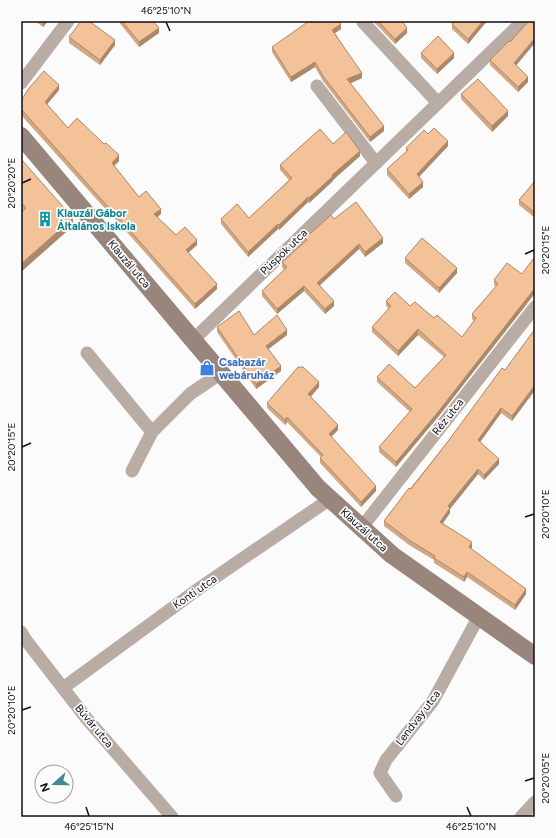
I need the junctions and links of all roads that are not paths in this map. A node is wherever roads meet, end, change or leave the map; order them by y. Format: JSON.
{"nodes":[{"id":1,"x":68,"y":21,"type":"edge"},
{"id":2,"x":523,"y":21,"type":"edge"},
{"id":3,"x":363,"y":22,"type":"dead end"},
{"id":4,"x":21,"y":83,"type":"edge"},
{"id":5,"x":317,"y":86,"type":"dead end"},
{"id":6,"x":438,"y":103,"type":"junction"},
{"id":7,"x":21,"y":136,"type":"edge"},
{"id":8,"x":376,"y":164,"type":"junction"},
{"id":9,"x":535,"y":307,"type":"edge"},
{"id":10,"x":193,"y":340,"type":"junction"},
{"id":11,"x":87,"y":352,"type":"dead end"},
{"id":12,"x":221,"y":373,"type":"junction"},
{"id":13,"x":152,"y":432,"type":"junction"},
{"id":14,"x":132,"y":471,"type":"dead end"},
{"id":15,"x":330,"y":499,"type":"junction"},
{"id":16,"x":362,"y":528,"type":"junction"},
{"id":17,"x":479,"y":616,"type":"junction"},
{"id":18,"x":21,"y":632,"type":"edge"},
{"id":19,"x":535,"y":656,"type":"edge"},
{"id":20,"x":63,"y":688,"type":"junction"},
{"id":21,"x":396,"y":796,"type":"dead end"},
{"id":22,"x":535,"y":802,"type":"edge"},
{"id":23,"x":172,"y":817,"type":"edge"},
{"id":24,"x":521,"y":817,"type":"edge"}],
"edges":[{"from":1,"to":4,"type":"street"},
{"from":2,"to":6,"type":"street","name":"Püspök utca"},
{"from":3,"to":6,"type":"street"},
{"from":5,"to":8,"type":"street"},
{"from":6,"to":8,"type":"street","name":"Püspök utca"},
{"from":7,"to":10,"type":"street","name":"Klauzál utca"},
{"from":8,"to":10,"type":"street","name":"Püspök utca"},
{"from":9,"to":16,"type":"street","name":"Réz utca"},
{"from":10,"to":12,"type":"street","name":"Klauzál utca"},
{"from":11,"to":13,"type":"street"},
{"from":12,"to":13,"type":"street"},
{"from":12,"to":15,"type":"street","name":"Klauzál utca"},
{"from":13,"to":14,"type":"street"},
{"from":15,"to":16,"type":"street","name":"Klauzál utca"},
{"from":15,"to":20,"type":"street","name":"Konti utca"},
{"from":16,"to":17,"type":"street","name":"Klauzál utca"},
{"from":17,"to":19,"type":"street","name":"Klauzál utca"},
{"from":17,"to":21,"type":"street","name":"Lendvay utca"},
{"from":18,"to":20,"type":"street","name":"Búvár utca"},
{"from":20,"to":23,"type":"street","name":"Búvár utca"},
{"from":22,"to":24,"type":"street"}]}
